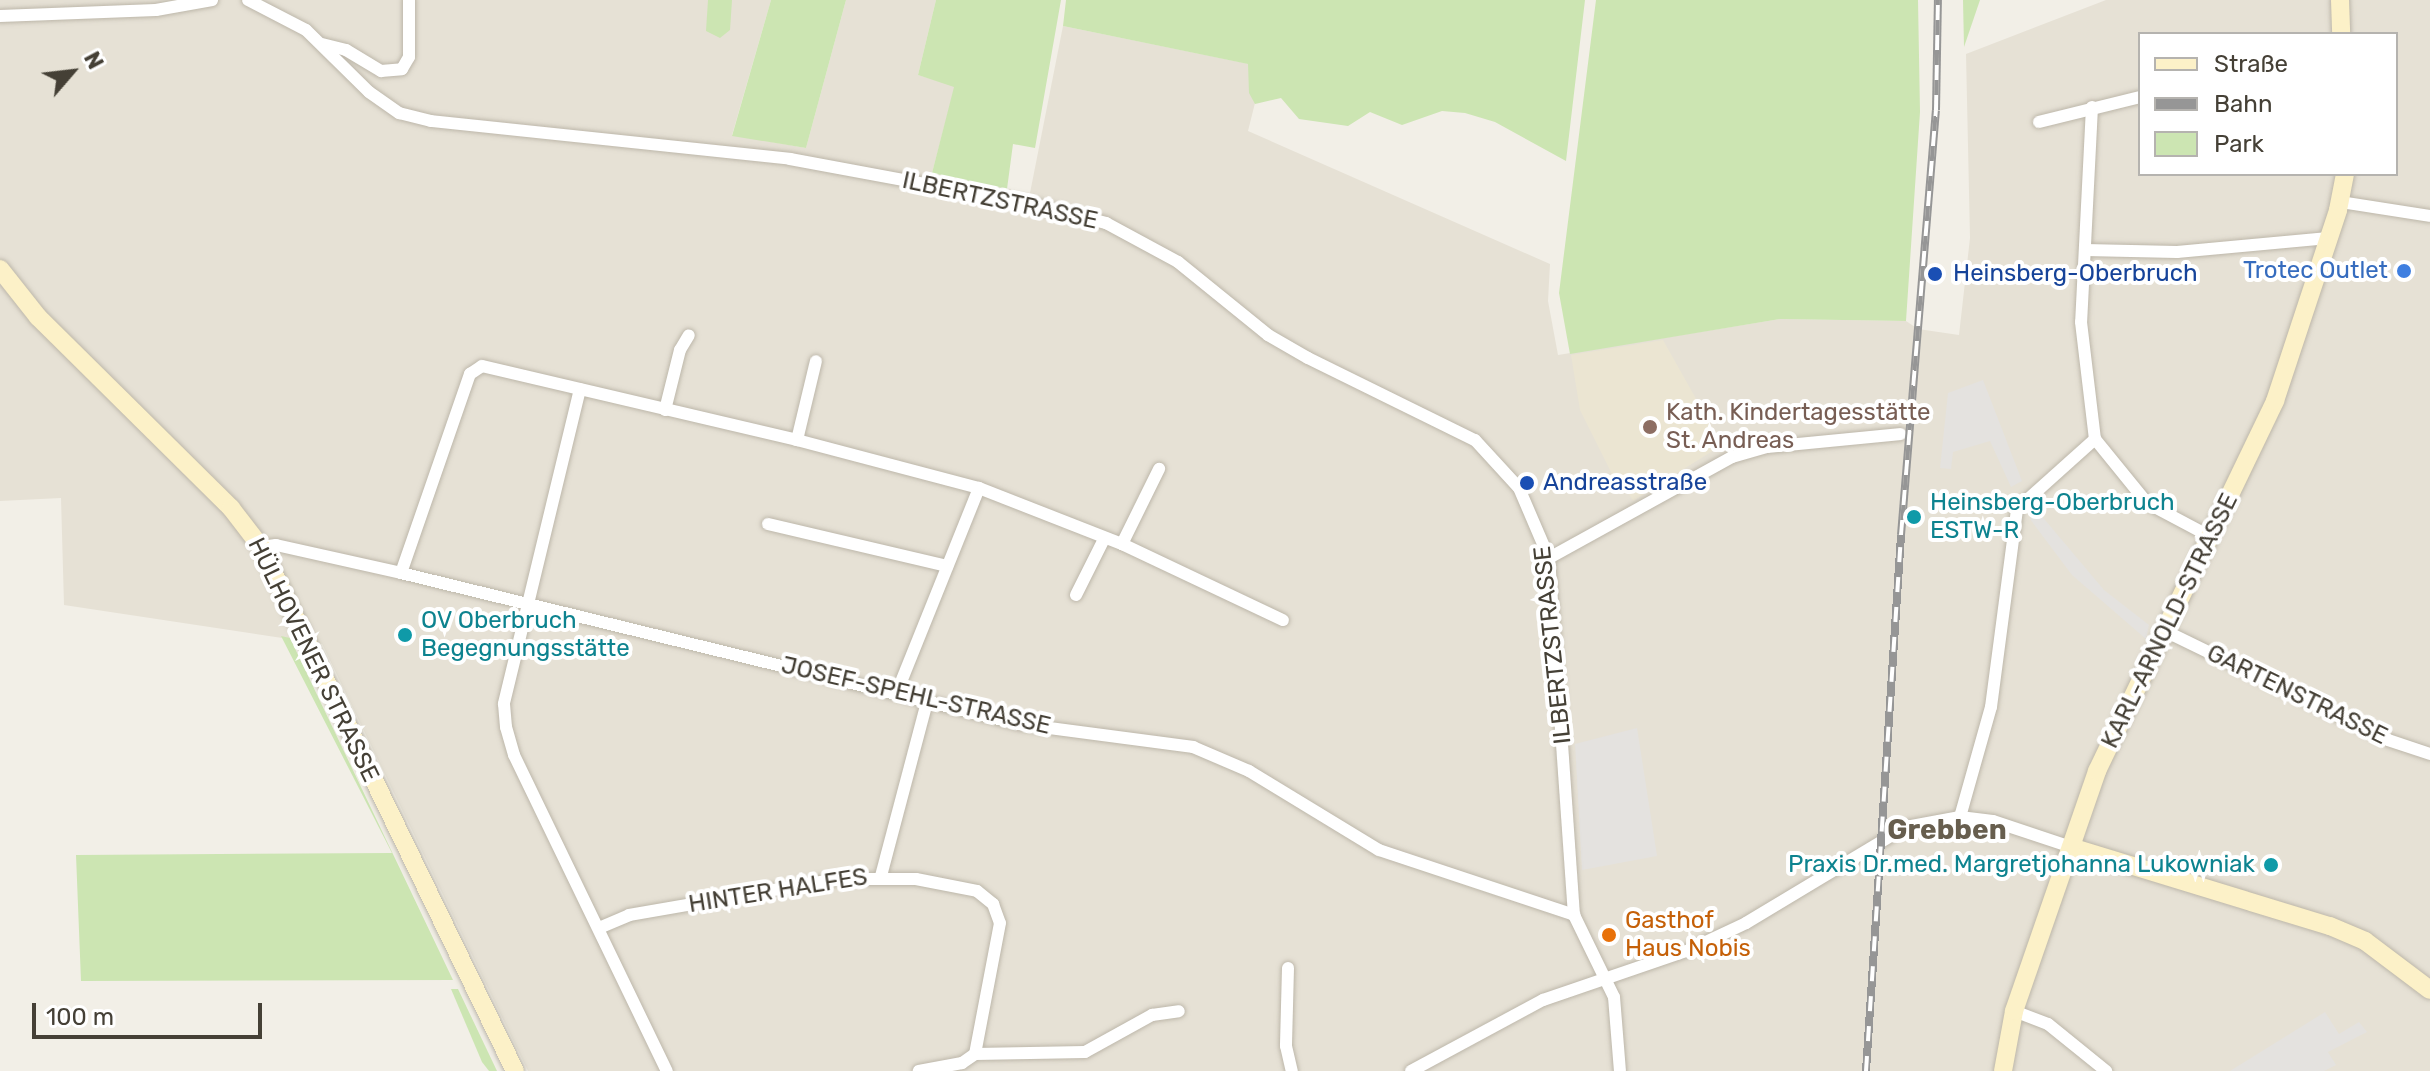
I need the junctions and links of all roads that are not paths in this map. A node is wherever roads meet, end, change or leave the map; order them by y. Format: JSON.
{"nodes":[{"id":1,"x":212,"y":0,"type":"edge"},
{"id":2,"x":248,"y":0,"type":"edge"},
{"id":3,"x":409,"y":0,"type":"edge"},
{"id":4,"x":2340,"y":0,"type":"edge"},
{"id":5,"x":0,"y":16,"type":"edge"},
{"id":6,"x":2341,"y":32,"type":"edge"},
{"id":7,"x":322,"y":44,"type":"junction"},
{"id":8,"x":2138,"y":97,"type":"edge"},
{"id":9,"x":2092,"y":107,"type":"junction"},
{"id":10,"x":2039,"y":122,"type":"dead end"},
{"id":11,"x":2345,"y":176,"type":"edge"},
{"id":12,"x":2341,"y":202,"type":"junction"},
{"id":13,"x":2430,"y":216,"type":"edge"},
{"id":14,"x":2328,"y":238,"type":"junction"},
{"id":15,"x":2085,"y":250,"type":"junction"},
{"id":16,"x":0,"y":269,"type":"edge"},
{"id":17,"x":689,"y":335,"type":"dead end"},
{"id":18,"x":816,"y":361,"type":"dead end"},
{"id":19,"x":580,"y":389,"type":"junction"},
{"id":20,"x":665,"y":410,"type":"junction"},
{"id":21,"x":1900,"y":434,"type":"dead end"},
{"id":22,"x":2095,"y":439,"type":"junction"},
{"id":23,"x":797,"y":440,"type":"junction"},
{"id":24,"x":1159,"y":469,"type":"dead end"},
{"id":25,"x":979,"y":488,"type":"junction"},
{"id":26,"x":768,"y":524,"type":"dead end"},
{"id":27,"x":2211,"y":537,"type":"junction"},
{"id":28,"x":1104,"y":539,"type":"junction"},
{"id":29,"x":1122,"y":544,"type":"junction"},
{"id":30,"x":261,"y":547,"type":"junction"},
{"id":31,"x":1549,"y":558,"type":"junction"},
{"id":32,"x":947,"y":566,"type":"junction"},
{"id":33,"x":401,"y":573,"type":"junction"},
{"id":34,"x":1076,"y":595,"type":"dead end"},
{"id":35,"x":528,"y":605,"type":"junction"},
{"id":36,"x":1283,"y":620,"type":"dead end"},
{"id":37,"x":2165,"y":631,"type":"junction"},
{"id":38,"x":896,"y":694,"type":"junction"},
{"id":39,"x":927,"y":702,"type":"junction"},
{"id":40,"x":2430,"y":754,"type":"edge"},
{"id":41,"x":1960,"y":817,"type":"junction"},
{"id":42,"x":2071,"y":847,"type":"junction"},
{"id":43,"x":881,"y":876,"type":"junction"},
{"id":44,"x":1574,"y":915,"type":"junction"},
{"id":45,"x":599,"y":928,"type":"junction"},
{"id":46,"x":1288,"y":968,"type":"dead end"},
{"id":47,"x":1602,"y":976,"type":"junction"},
{"id":48,"x":2430,"y":990,"type":"edge"},
{"id":49,"x":1179,"y":1011,"type":"dead end"},
{"id":50,"x":2014,"y":1011,"type":"junction"},
{"id":51,"x":975,"y":1054,"type":"junction"},
{"id":52,"x":515,"y":1071,"type":"edge"},
{"id":53,"x":667,"y":1071,"type":"edge"},
{"id":54,"x":919,"y":1071,"type":"edge"},
{"id":55,"x":1292,"y":1071,"type":"edge"},
{"id":56,"x":1411,"y":1071,"type":"edge"},
{"id":57,"x":1620,"y":1071,"type":"edge"},
{"id":58,"x":2003,"y":1071,"type":"edge"},
{"id":59,"x":2106,"y":1071,"type":"edge"}],
"edges":[{"from":1,"to":5,"type":"street"},
{"from":2,"to":7,"type":"street","name":"ILBERTZSTRASSE"},
{"from":3,"to":7,"type":"street"},
{"from":4,"to":6,"type":"main road"},
{"from":7,"to":31,"type":"street","name":"ILBERTZSTRASSE"},
{"from":8,"to":9,"type":"street"},
{"from":9,"to":10,"type":"street"},
{"from":9,"to":15,"type":"street"},
{"from":11,"to":12,"type":"main road","name":"KARL-ARNOLD-STRASSE"},
{"from":12,"to":13,"type":"street"},
{"from":12,"to":14,"type":"main road","name":"KARL-ARNOLD-STRASSE"},
{"from":14,"to":15,"type":"street"},
{"from":14,"to":27,"type":"main road","name":"KARL-ARNOLD-STRASSE"},
{"from":15,"to":22,"type":"street"},
{"from":16,"to":30,"type":"main road","name":"HÜLHOVENER STRASSE"},
{"from":17,"to":20,"type":"street"},
{"from":18,"to":23,"type":"street"},
{"from":19,"to":20,"type":"street"},
{"from":19,"to":33,"type":"street"},
{"from":19,"to":35,"type":"street"},
{"from":20,"to":23,"type":"street"},
{"from":21,"to":31,"type":"street"},
{"from":22,"to":27,"type":"street"},
{"from":22,"to":41,"type":"street"},
{"from":23,"to":25,"type":"street"},
{"from":24,"to":29,"type":"street"},
{"from":25,"to":28,"type":"street"},
{"from":25,"to":32,"type":"street"},
{"from":26,"to":32,"type":"street"},
{"from":27,"to":37,"type":"main road","name":"KARL-ARNOLD-STRASSE"},
{"from":28,"to":29,"type":"street"},
{"from":28,"to":34,"type":"street"},
{"from":29,"to":36,"type":"street"},
{"from":30,"to":33,"type":"street","name":"JOSEF-SPEHL-STRASSE"},
{"from":30,"to":52,"type":"main road","name":"HÜLHOVENER STRASSE"},
{"from":31,"to":44,"type":"street","name":"ILBERTZSTRASSE"},
{"from":32,"to":38,"type":"street"},
{"from":33,"to":35,"type":"street","name":"JOSEF-SPEHL-STRASSE"},
{"from":35,"to":38,"type":"street","name":"JOSEF-SPEHL-STRASSE"},
{"from":35,"to":45,"type":"street"},
{"from":37,"to":40,"type":"street","name":"GARTENSTRASSE"},
{"from":37,"to":42,"type":"main road","name":"KARL-ARNOLD-STRASSE"},
{"from":38,"to":39,"type":"street","name":"JOSEF-SPEHL-STRASSE"},
{"from":39,"to":43,"type":"street"},
{"from":39,"to":44,"type":"street","name":"JOSEF-SPEHL-STRASSE"},
{"from":41,"to":42,"type":"street"},
{"from":41,"to":47,"type":"street"},
{"from":42,"to":48,"type":"main road"},
{"from":42,"to":50,"type":"main road","name":"KARL-ARNOLD-STRASSE"},
{"from":43,"to":45,"type":"street","name":"HINTER HALFES"},
{"from":43,"to":51,"type":"street","name":"HINTER HALFES"},
{"from":44,"to":47,"type":"street"},
{"from":45,"to":53,"type":"street"},
{"from":46,"to":55,"type":"street"},
{"from":47,"to":56,"type":"street"},
{"from":47,"to":57,"type":"street"},
{"from":49,"to":51,"type":"street"},
{"from":50,"to":58,"type":"main road","name":"KARL-ARNOLD-STRASSE"},
{"from":50,"to":59,"type":"street"},
{"from":51,"to":54,"type":"street"}]}
